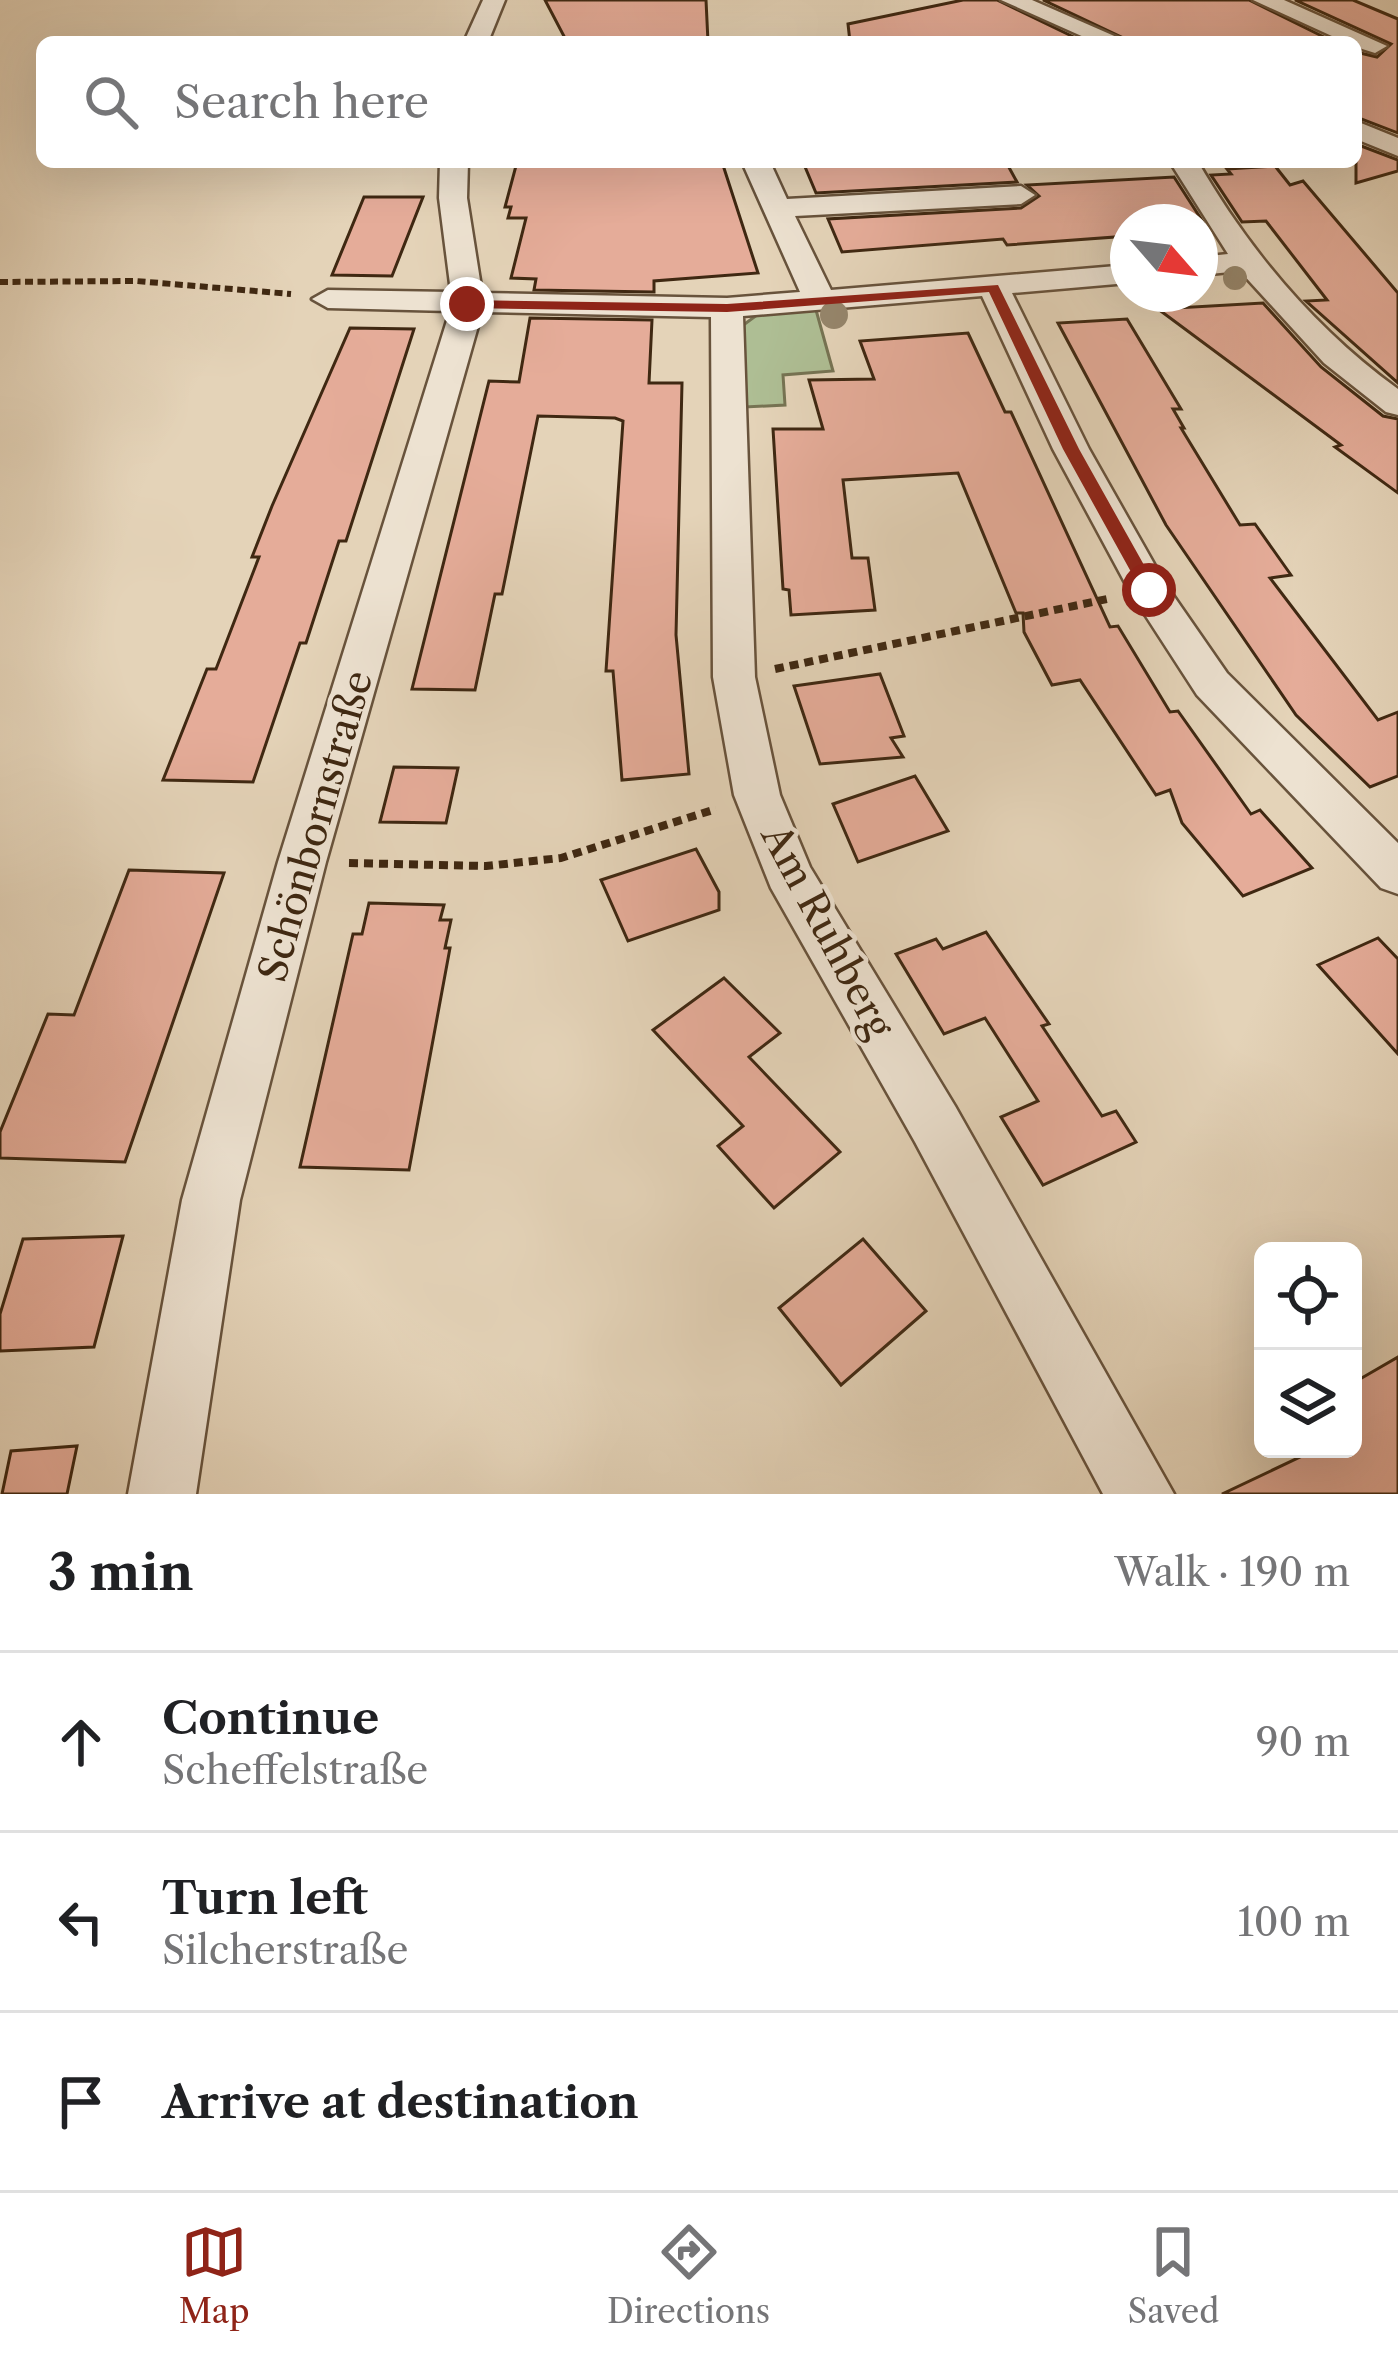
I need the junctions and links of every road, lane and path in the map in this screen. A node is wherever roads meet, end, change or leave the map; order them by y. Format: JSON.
{"nodes":[{"id":1,"x":494,"y":0,"type":"edge"},
{"id":2,"x":1012,"y":0,"type":"edge"},
{"id":3,"x":1264,"y":0,"type":"edge"},
{"id":4,"x":479,"y":36,"type":"edge"},
{"id":5,"x":1101,"y":36,"type":"edge"},
{"id":6,"x":1352,"y":36,"type":"edge"},
{"id":7,"x":1362,"y":132,"type":"edge"},
{"id":8,"x":1398,"y":148,"type":"edge"},
{"id":9,"x":454,"y":168,"type":"edge"},
{"id":10,"x":760,"y":168,"type":"edge"},
{"id":11,"x":1188,"y":168,"type":"edge"},
{"id":12,"x":1021,"y":195,"type":"dead end"},
{"id":13,"x":777,"y":208,"type":"junction"},
{"id":14,"x":1247,"y":261,"type":"junction"},
{"id":15,"x":1218,"y":264,"type":"edge"},
{"id":16,"x":1110,"y":276,"type":"edge"},
{"id":17,"x":0,"y":282,"type":"edge"},
{"id":18,"x":994,"y":288,"type":"junction"},
{"id":19,"x":328,"y":299,"type":"joint"},
{"id":20,"x":820,"y":302,"type":"junction"},
{"id":21,"x":467,"y":304,"type":"junction"},
{"id":22,"x":727,"y":308,"type":"junction"},
{"id":23,"x":1395,"y":400,"type":"edge"},
{"id":24,"x":1149,"y":590,"type":"junction"},
{"id":25,"x":734,"y":677,"type":"junction"},
{"id":26,"x":757,"y":795,"type":"junction"},
{"id":27,"x":302,"y":862,"type":"junction"},
{"id":28,"x":1398,"y":874,"type":"edge"},
{"id":29,"x":161,"y":1494,"type":"edge"},
{"id":30,"x":1140,"y":1494,"type":"edge"}],
"edges":[{"from":1,"to":4,"type":"street"},
{"from":2,"to":5,"type":"street"},
{"from":3,"to":6,"type":"street"},
{"from":7,"to":8,"type":"street"},
{"from":9,"to":21,"type":"street","name":"Schönbornstraße"},
{"from":10,"to":13,"type":"street"},
{"from":11,"to":14,"type":"street"},
{"from":12,"to":13,"type":"street"},
{"from":13,"to":20,"type":"street"},
{"from":14,"to":15,"type":"street"},
{"from":14,"to":23,"type":"street"},
{"from":16,"to":18,"type":"street"},
{"from":17,"to":19,"type":"path"},
{"from":18,"to":20,"type":"street"},
{"from":18,"to":24,"type":"street"},
{"from":19,"to":21,"type":"street"},
{"from":20,"to":22,"type":"street"},
{"from":21,"to":22,"type":"street"},
{"from":21,"to":27,"type":"street","name":"Schönbornstraße"},
{"from":22,"to":25,"type":"street","name":"Am Ruhberg"},
{"from":24,"to":25,"type":"path"},
{"from":24,"to":28,"type":"street"},
{"from":25,"to":26,"type":"street","name":"Am Ruhberg"},
{"from":26,"to":27,"type":"path"},
{"from":26,"to":30,"type":"street","name":"Am Ruhberg"},
{"from":27,"to":29,"type":"street","name":"Schönbornstraße"}]}
